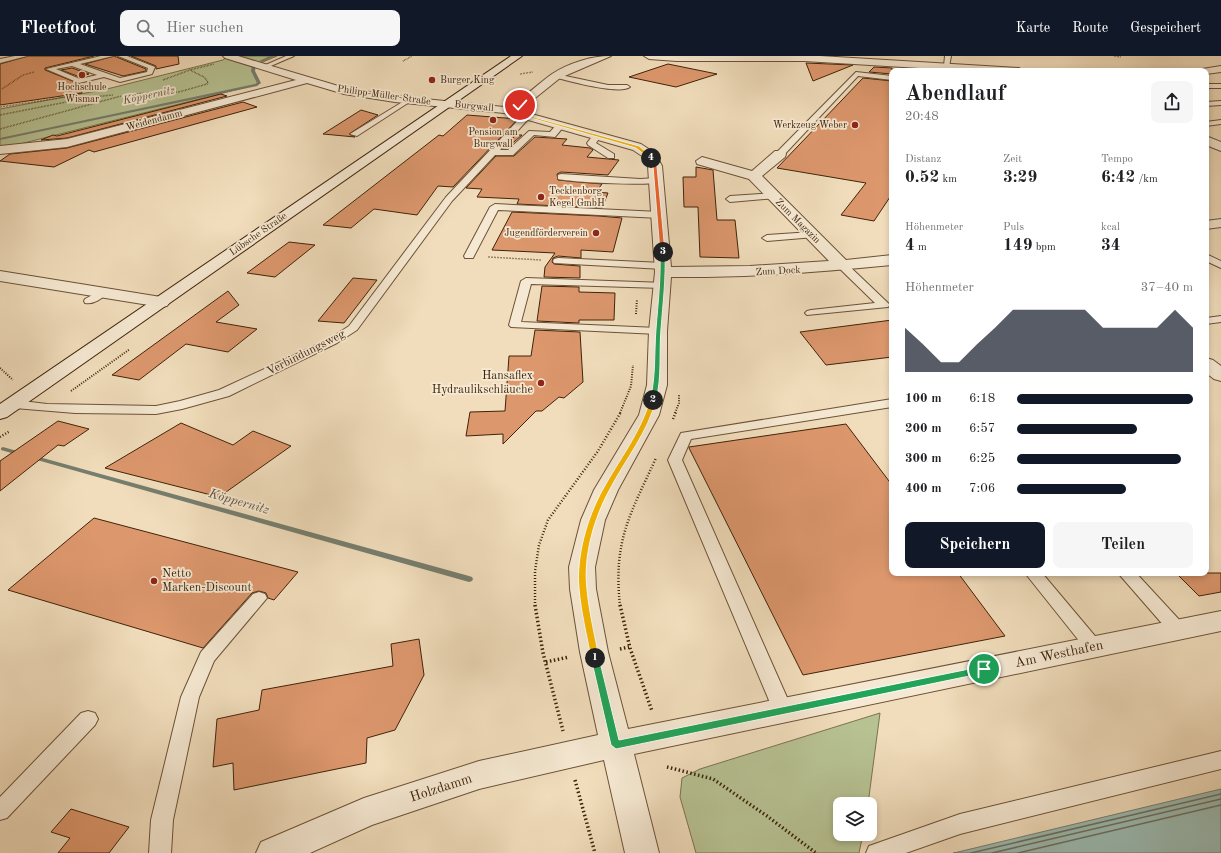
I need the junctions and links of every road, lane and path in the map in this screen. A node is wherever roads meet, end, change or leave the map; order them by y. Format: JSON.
{"nodes":[{"id":1,"x":24,"y":56,"type":"edge"},
{"id":2,"x":110,"y":56,"type":"edge"},
{"id":3,"x":121,"y":56,"type":"edge"},
{"id":4,"x":228,"y":56,"type":"edge"},
{"id":5,"x":291,"y":56,"type":"edge"},
{"id":6,"x":412,"y":56,"type":"edge"},
{"id":7,"x":517,"y":56,"type":"edge"},
{"id":8,"x":606,"y":56,"type":"edge"},
{"id":9,"x":649,"y":56,"type":"edge"},
{"id":10,"x":1114,"y":56,"type":"edge"},
{"id":11,"x":1121,"y":56,"type":"edge"},
{"id":12,"x":0,"y":61,"type":"edge"},
{"id":13,"x":403,"y":61,"type":"dead end"},
{"id":14,"x":947,"y":61,"type":"edge"},
{"id":15,"x":73,"y":64,"type":"junction"},
{"id":16,"x":257,"y":65,"type":"junction"},
{"id":17,"x":997,"y":68,"type":"edge"},
{"id":18,"x":1221,"y":69,"type":"edge"},
{"id":19,"x":190,"y":70,"type":"dead end"},
{"id":20,"x":1209,"y":71,"type":"edge"},
{"id":21,"x":104,"y":75,"type":"junction"},
{"id":22,"x":556,"y":76,"type":"junction"},
{"id":23,"x":889,"y":78,"type":"edge"},
{"id":24,"x":307,"y":80,"type":"junction"},
{"id":25,"x":79,"y":81,"type":"junction"},
{"id":26,"x":1209,"y":86,"type":"edge"},
{"id":27,"x":1221,"y":86,"type":"edge"},
{"id":28,"x":627,"y":87,"type":"dead end"},
{"id":29,"x":408,"y":100,"type":"junction"},
{"id":30,"x":1221,"y":103,"type":"edge"},
{"id":31,"x":448,"y":104,"type":"junction"},
{"id":32,"x":1209,"y":104,"type":"edge"},
{"id":33,"x":0,"y":107,"type":"edge"},
{"id":34,"x":505,"y":110,"type":"junction"},
{"id":35,"x":0,"y":116,"type":"edge"},
{"id":36,"x":527,"y":116,"type":"junction"},
{"id":37,"x":1221,"y":122,"type":"edge"},
{"id":38,"x":1209,"y":124,"type":"edge"},
{"id":39,"x":561,"y":125,"type":"junction"},
{"id":40,"x":354,"y":134,"type":"dead end"},
{"id":41,"x":597,"y":136,"type":"junction"},
{"id":42,"x":1209,"y":141,"type":"edge"},
{"id":43,"x":1221,"y":147,"type":"edge"},
{"id":44,"x":0,"y":150,"type":"edge"},
{"id":45,"x":493,"y":152,"type":"junction"},
{"id":46,"x":780,"y":154,"type":"joint"},
{"id":47,"x":611,"y":156,"type":"dead end"},
{"id":48,"x":702,"y":161,"type":"dead end"},
{"id":49,"x":754,"y":176,"type":"junction"},
{"id":50,"x":561,"y":177,"type":"dead end"},
{"id":51,"x":657,"y":181,"type":"junction"},
{"id":52,"x":773,"y":196,"type":"junction"},
{"id":53,"x":730,"y":199,"type":"dead end"},
{"id":54,"x":660,"y":216,"type":"junction"},
{"id":55,"x":1221,"y":223,"type":"edge"},
{"id":56,"x":1209,"y":225,"type":"edge"},
{"id":57,"x":812,"y":235,"type":"junction"},
{"id":58,"x":766,"y":238,"type":"dead end"},
{"id":59,"x":469,"y":256,"type":"joint"},
{"id":60,"x":1209,"y":258,"type":"edge"},
{"id":61,"x":889,"y":260,"type":"edge"},
{"id":62,"x":558,"y":261,"type":"joint"},
{"id":63,"x":1221,"y":265,"type":"edge"},
{"id":64,"x":842,"y":266,"type":"junction"},
{"id":65,"x":663,"y":274,"type":"junction"},
{"id":66,"x":0,"y":276,"type":"edge"},
{"id":67,"x":161,"y":302,"type":"junction"},
{"id":68,"x":811,"y":314,"type":"dead end"},
{"id":69,"x":1221,"y":319,"type":"edge"},
{"id":70,"x":1209,"y":321,"type":"edge"},
{"id":71,"x":658,"y":330,"type":"junction"},
{"id":72,"x":1209,"y":366,"type":"edge"},
{"id":73,"x":0,"y":368,"type":"edge"},
{"id":74,"x":1221,"y":375,"type":"edge"},
{"id":75,"x":14,"y":380,"type":"dead end"},
{"id":76,"x":889,"y":403,"type":"edge"},
{"id":77,"x":7,"y":408,"type":"edge"},
{"id":78,"x":1035,"y":576,"type":"edge"},
{"id":79,"x":1129,"y":576,"type":"edge"},
{"id":80,"x":259,"y":598,"type":"dead end"},
{"id":81,"x":1221,"y":622,"type":"edge"},
{"id":82,"x":1178,"y":630,"type":"junction"},
{"id":83,"x":1094,"y":647,"type":"junction"},
{"id":84,"x":783,"y":711,"type":"junction"},
{"id":85,"x":88,"y":719,"type":"dead end"},
{"id":86,"x":616,"y":745,"type":"junction"},
{"id":87,"x":568,"y":754,"type":"junction"},
{"id":88,"x":1221,"y":760,"type":"edge"},
{"id":89,"x":667,"y":767,"type":"dead end"},
{"id":90,"x":0,"y":811,"type":"edge"},
{"id":91,"x":280,"y":851,"type":"edge"},
{"id":92,"x":160,"y":853,"type":"edge"},
{"id":93,"x":595,"y":853,"type":"edge"},
{"id":94,"x":642,"y":853,"type":"edge"},
{"id":95,"x":816,"y":853,"type":"edge"},
{"id":96,"x":877,"y":853,"type":"edge"}],
"edges":[{"from":1,"to":12,"type":"lane"},
{"from":2,"to":15,"type":"lane"},
{"from":3,"to":21,"type":"lane"},
{"from":4,"to":16,"type":"street","name":"Philipp-Müller-Straße"},
{"from":5,"to":16,"type":"lane"},
{"from":6,"to":13,"type":"path"},
{"from":7,"to":31,"type":"street","name":"Lübsche Straße"},
{"from":8,"to":22,"type":"street","name":"Burgwall"},
{"from":9,"to":14,"type":"street"},
{"from":10,"to":11,"type":"path"},
{"from":14,"to":17,"type":"street"},
{"from":15,"to":21,"type":"lane"},
{"from":15,"to":25,"type":"lane"},
{"from":16,"to":24,"type":"street","name":"Philipp-Müller-Straße"},
{"from":18,"to":20,"type":"street"},
{"from":19,"to":35,"type":"path"},
{"from":21,"to":25,"type":"lane"},
{"from":22,"to":28,"type":"lane"},
{"from":22,"to":34,"type":"street","name":"Burgwall"},
{"from":23,"to":46,"type":"lane"},
{"from":24,"to":29,"type":"street","name":"Philipp-Müller-Straße"},
{"from":24,"to":44,"type":"street","name":"Weidendamm"},
{"from":25,"to":33,"type":"path"},
{"from":26,"to":27,"type":"lane"},
{"from":29,"to":31,"type":"street","name":"Philipp-Müller-Straße"},
{"from":29,"to":40,"type":"lane"},
{"from":30,"to":32,"type":"lane"},
{"from":31,"to":34,"type":"street","name":"Burgwall"},
{"from":31,"to":67,"type":"street","name":"Lübsche Straße"},
{"from":34,"to":36,"type":"street"},
{"from":36,"to":39,"type":"street"},
{"from":36,"to":45,"type":"lane","name":"Verbindungsweg"},
{"from":37,"to":38,"type":"lane"},
{"from":39,"to":41,"type":"street"},
{"from":39,"to":45,"type":"lane"},
{"from":41,"to":47,"type":"lane"},
{"from":41,"to":51,"type":"street"},
{"from":42,"to":43,"type":"street"},
{"from":45,"to":77,"type":"lane","name":"Verbindungsweg"},
{"from":46,"to":49,"type":"street"},
{"from":48,"to":49,"type":"street"},
{"from":49,"to":52,"type":"street","name":"Zum Magazin"},
{"from":50,"to":51,"type":"lane"},
{"from":51,"to":54,"type":"street"},
{"from":52,"to":53,"type":"lane"},
{"from":52,"to":57,"type":"street","name":"Zum Magazin"},
{"from":54,"to":59,"type":"lane"},
{"from":54,"to":65,"type":"street"},
{"from":55,"to":56,"type":"street"},
{"from":57,"to":58,"type":"lane"},
{"from":57,"to":64,"type":"street","name":"Zum Magazin"},
{"from":59,"to":62,"type":"path"},
{"from":60,"to":63,"type":"lane"},
{"from":61,"to":64,"type":"street","name":"Zum Dock"},
{"from":62,"to":65,"type":"lane"},
{"from":64,"to":65,"type":"street","name":"Zum Dock"},
{"from":64,"to":68,"type":"lane"},
{"from":65,"to":71,"type":"street"},
{"from":65,"to":71,"type":"lane"},
{"from":66,"to":67,"type":"street"},
{"from":67,"to":77,"type":"street","name":"Lübsche Straße"},
{"from":69,"to":70,"type":"lane"},
{"from":71,"to":86,"type":"street"},
{"from":72,"to":74,"type":"street"},
{"from":73,"to":75,"type":"path"},
{"from":76,"to":84,"type":"lane"},
{"from":78,"to":83,"type":"lane"},
{"from":79,"to":82,"type":"lane"},
{"from":80,"to":92,"type":"lane"},
{"from":81,"to":82,"type":"street","name":"Am Westhafen"},
{"from":82,"to":83,"type":"street","name":"Am Westhafen"},
{"from":83,"to":84,"type":"street","name":"Am Westhafen"},
{"from":84,"to":86,"type":"street","name":"Am Westhafen"},
{"from":85,"to":90,"type":"lane"},
{"from":86,"to":87,"type":"street","name":"Holzdamm"},
{"from":86,"to":94,"type":"street"},
{"from":87,"to":91,"type":"street","name":"Holzdamm"},
{"from":87,"to":93,"type":"path"},
{"from":88,"to":96,"type":"lane"},
{"from":89,"to":95,"type":"path"}]}
